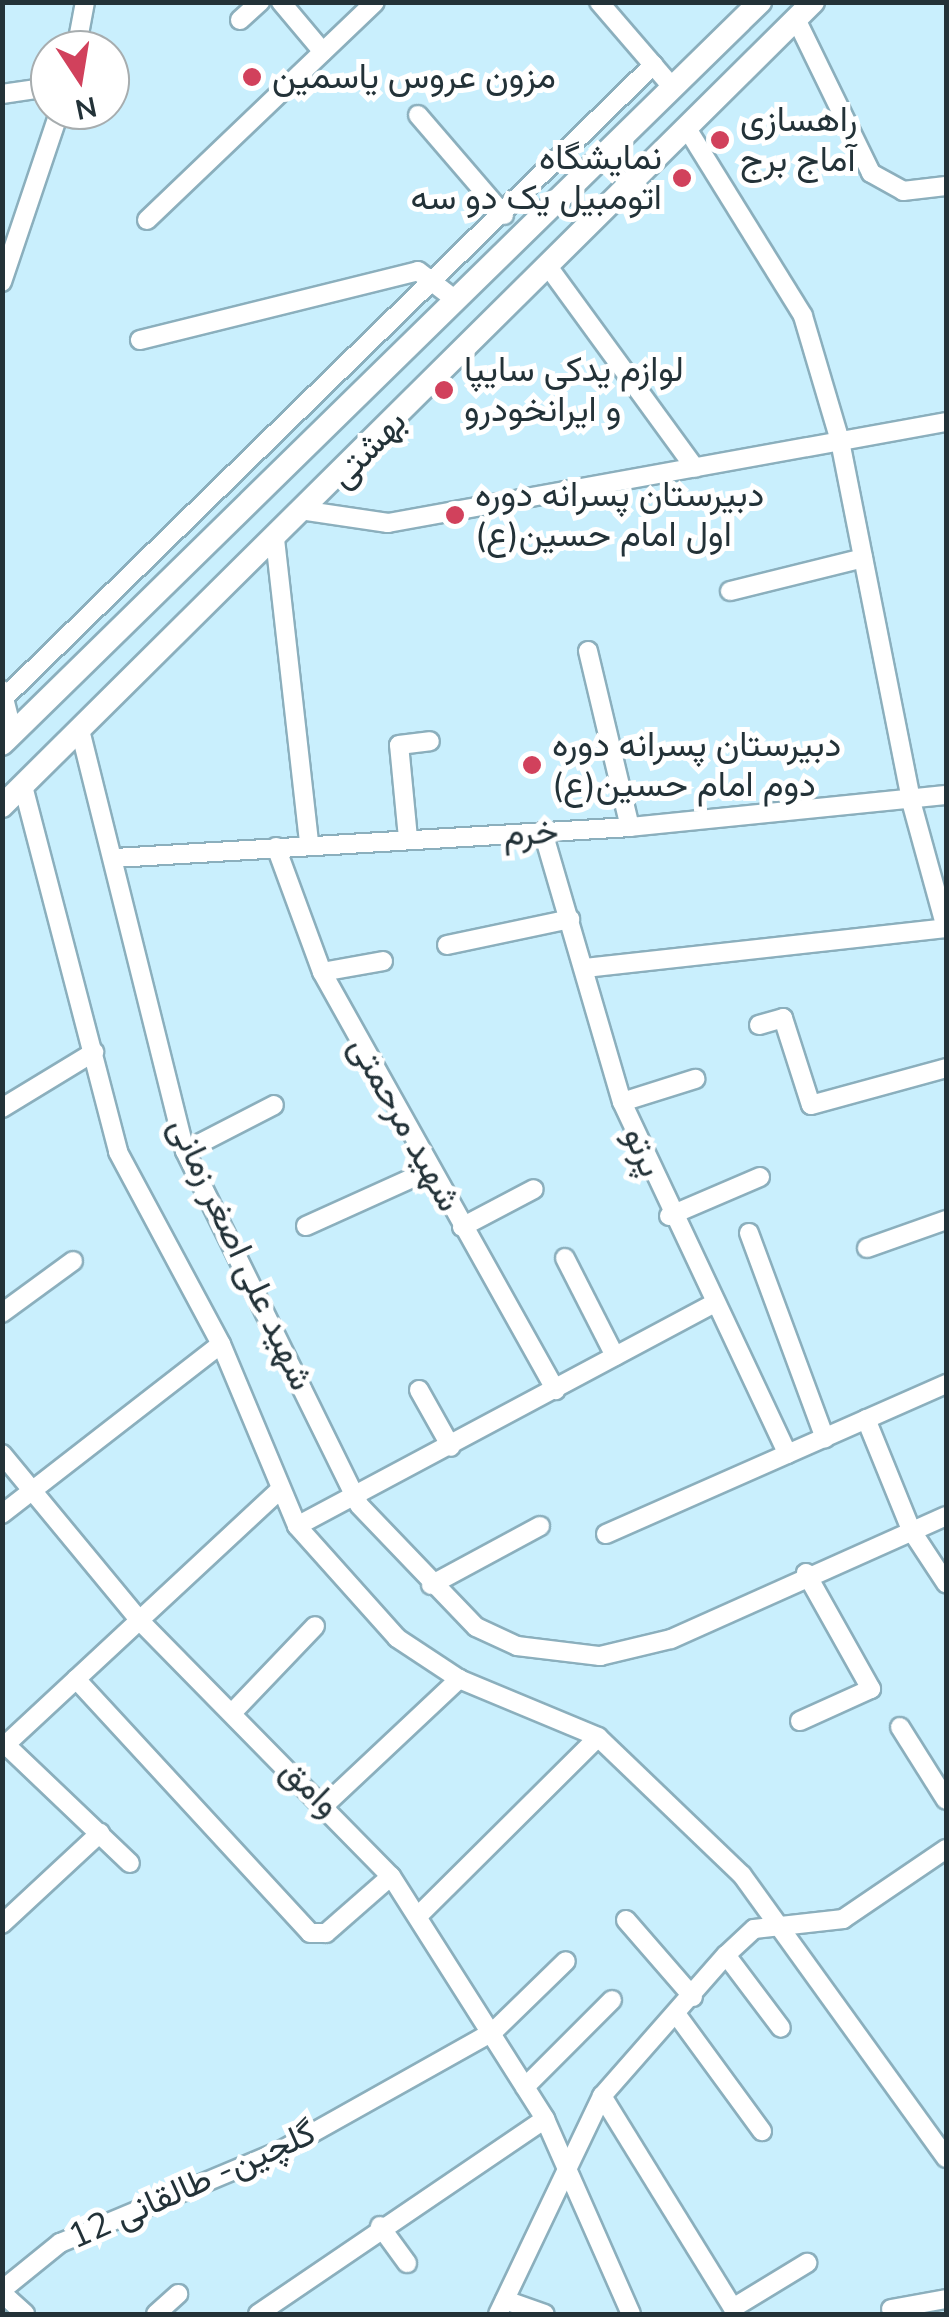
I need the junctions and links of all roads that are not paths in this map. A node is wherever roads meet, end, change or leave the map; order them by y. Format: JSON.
{"nodes":[{"id":1,"x":85,"y":2,"type":"edge"},
{"id":2,"x":260,"y":2,"type":"edge"},
{"id":3,"x":281,"y":2,"type":"edge"},
{"id":4,"x":375,"y":2,"type":"edge"},
{"id":5,"x":599,"y":2,"type":"edge"},
{"id":6,"x":760,"y":2,"type":"edge"},
{"id":7,"x":813,"y":2,"type":"edge"},
{"id":8,"x":796,"y":19,"type":"junction"},
{"id":9,"x":240,"y":20,"type":"dead end"},
{"id":10,"x":80,"y":30,"type":"edge"},
{"id":11,"x":324,"y":52,"type":"junction"},
{"id":12,"x":653,"y":66,"type":"junction"},
{"id":13,"x":672,"y":87,"type":"junction"},
{"id":14,"x":30,"y":90,"type":"edge"},
{"id":15,"x":2,"y":94,"type":"edge"},
{"id":16,"x":418,"y":115,"type":"dead end"},
{"id":17,"x":686,"y":128,"type":"junction"},
{"id":18,"x":53,"y":130,"type":"edge"},
{"id":19,"x":946,"y":186,"type":"edge"},
{"id":20,"x":504,"y":215,"type":"junction"},
{"id":21,"x":147,"y":220,"type":"dead end"},
{"id":22,"x":547,"y":265,"type":"junction"},
{"id":23,"x":2,"y":282,"type":"edge"},
{"id":24,"x":433,"y":283,"type":"junction"},
{"id":25,"x":453,"y":298,"type":"junction"},
{"id":26,"x":140,"y":340,"type":"dead end"},
{"id":27,"x":946,"y":422,"type":"edge"},
{"id":28,"x":840,"y":442,"type":"junction"},
{"id":29,"x":695,"y":468,"type":"junction"},
{"id":30,"x":308,"y":511,"type":"junction"},
{"id":31,"x":275,"y":540,"type":"junction"},
{"id":32,"x":863,"y":558,"type":"junction"},
{"id":33,"x":730,"y":591,"type":"dead end"},
{"id":34,"x":588,"y":651,"type":"dead end"},
{"id":35,"x":3,"y":694,"type":"edge"},
{"id":36,"x":80,"y":730,"type":"junction"},
{"id":37,"x":8,"y":739,"type":"edge"},
{"id":38,"x":430,"y":742,"type":"dead end"},
{"id":39,"x":23,"y":786,"type":"junction"},
{"id":40,"x":946,"y":796,"type":"edge"},
{"id":41,"x":911,"y":801,"type":"junction"},
{"id":42,"x":2,"y":806,"type":"edge"},
{"id":43,"x":630,"y":828,"type":"junction"},
{"id":44,"x":543,"y":832,"type":"junction"},
{"id":45,"x":408,"y":838,"type":"junction"},
{"id":46,"x":309,"y":843,"type":"junction"},
{"id":47,"x":276,"y":847,"type":"junction"},
{"id":48,"x":115,"y":858,"type":"junction"},
{"id":49,"x":570,"y":920,"type":"junction"},
{"id":50,"x":946,"y":928,"type":"edge"},
{"id":51,"x":446,"y":945,"type":"dead end"},
{"id":52,"x":382,"y":961,"type":"dead end"},
{"id":53,"x":586,"y":968,"type":"junction"},
{"id":54,"x":322,"y":972,"type":"junction"},
{"id":55,"x":759,"y":1025,"type":"dead end"},
{"id":56,"x":94,"y":1052,"type":"junction"},
{"id":57,"x":946,"y":1068,"type":"edge"},
{"id":58,"x":695,"y":1078,"type":"dead end"},
{"id":59,"x":622,"y":1102,"type":"junction"},
{"id":60,"x":274,"y":1105,"type":"dead end"},
{"id":61,"x":2,"y":1108,"type":"edge"},
{"id":62,"x":185,"y":1151,"type":"junction"},
{"id":63,"x":430,"y":1170,"type":"junction"},
{"id":64,"x":760,"y":1177,"type":"dead end"},
{"id":65,"x":534,"y":1189,"type":"dead end"},
{"id":66,"x":668,"y":1216,"type":"junction"},
{"id":67,"x":946,"y":1220,"type":"edge"},
{"id":68,"x":306,"y":1226,"type":"dead end"},
{"id":69,"x":462,"y":1228,"type":"junction"},
{"id":70,"x":748,"y":1232,"type":"dead end"},
{"id":71,"x":867,"y":1248,"type":"dead end"},
{"id":72,"x":565,"y":1258,"type":"dead end"},
{"id":73,"x":73,"y":1262,"type":"dead end"},
{"id":74,"x":712,"y":1305,"type":"junction"},
{"id":75,"x":2,"y":1313,"type":"edge"},
{"id":76,"x":221,"y":1344,"type":"junction"},
{"id":77,"x":615,"y":1356,"type":"junction"},
{"id":78,"x":946,"y":1384,"type":"edge"},
{"id":79,"x":418,"y":1390,"type":"dead end"},
{"id":80,"x":556,"y":1390,"type":"junction"},
{"id":81,"x":866,"y":1419,"type":"junction"},
{"id":82,"x":825,"y":1438,"type":"junction"},
{"id":83,"x":451,"y":1447,"type":"junction"},
{"id":84,"x":2,"y":1454,"type":"edge"},
{"id":85,"x":788,"y":1454,"type":"junction"},
{"id":86,"x":30,"y":1489,"type":"junction"},
{"id":87,"x":279,"y":1491,"type":"junction"},
{"id":88,"x":354,"y":1497,"type":"junction"},
{"id":89,"x":2,"y":1514,"type":"edge"},
{"id":90,"x":946,"y":1516,"type":"edge"},
{"id":91,"x":297,"y":1526,"type":"junction"},
{"id":92,"x":540,"y":1526,"type":"dead end"},
{"id":93,"x":911,"y":1530,"type":"junction"},
{"id":94,"x":606,"y":1534,"type":"dead end"},
{"id":95,"x":806,"y":1573,"type":"junction"},
{"id":96,"x":946,"y":1583,"type":"edge"},
{"id":97,"x":431,"y":1585,"type":"junction"},
{"id":98,"x":140,"y":1621,"type":"junction"},
{"id":99,"x":315,"y":1626,"type":"dead end"},
{"id":100,"x":76,"y":1679,"type":"junction"},
{"id":101,"x":460,"y":1679,"type":"junction"},
{"id":102,"x":232,"y":1713,"type":"junction"},
{"id":103,"x":800,"y":1721,"type":"dead end"},
{"id":104,"x":900,"y":1726,"type":"dead end"},
{"id":105,"x":598,"y":1737,"type":"junction"},
{"id":106,"x":4,"y":1746,"type":"edge"},
{"id":107,"x":946,"y":1800,"type":"edge"},
{"id":108,"x":326,"y":1804,"type":"junction"},
{"id":109,"x":100,"y":1833,"type":"junction"},
{"id":110,"x":946,"y":1849,"type":"edge"},
{"id":111,"x":130,"y":1862,"type":"dead end"},
{"id":112,"x":391,"y":1876,"type":"junction"},
{"id":113,"x":419,"y":1916,"type":"junction"},
{"id":114,"x":626,"y":1920,"type":"dead end"},
{"id":115,"x":784,"y":1922,"type":"junction"},
{"id":116,"x":2,"y":1924,"type":"edge"},
{"id":117,"x":726,"y":1955,"type":"junction"},
{"id":118,"x":566,"y":1961,"type":"dead end"},
{"id":119,"x":694,"y":1997,"type":"junction"},
{"id":120,"x":612,"y":2000,"type":"dead end"},
{"id":121,"x":676,"y":2015,"type":"junction"},
{"id":122,"x":782,"y":2028,"type":"dead end"},
{"id":123,"x":494,"y":2031,"type":"junction"},
{"id":124,"x":525,"y":2087,"type":"junction"},
{"id":125,"x":602,"y":2096,"type":"junction"},
{"id":126,"x":545,"y":2119,"type":"junction"},
{"id":127,"x":762,"y":2131,"type":"dead end"},
{"id":128,"x":946,"y":2158,"type":"edge"},
{"id":129,"x":562,"y":2164,"type":"junction"},
{"id":130,"x":380,"y":2226,"type":"junction"},
{"id":131,"x":807,"y":2262,"type":"dead end"},
{"id":132,"x":407,"y":2263,"type":"dead end"},
{"id":133,"x":2,"y":2292,"type":"edge"},
{"id":134,"x":178,"y":2294,"type":"dead end"},
{"id":135,"x":282,"y":2298,"type":"junction"},
{"id":136,"x":946,"y":2299,"type":"edge"},
{"id":137,"x":501,"y":2307,"type":"edge"},
{"id":138,"x":891,"y":2309,"type":"dead end"},
{"id":139,"x":25,"y":2314,"type":"edge"},
{"id":140,"x":156,"y":2314,"type":"edge"},
{"id":141,"x":258,"y":2314,"type":"edge"},
{"id":142,"x":295,"y":2314,"type":"edge"},
{"id":143,"x":546,"y":2314,"type":"edge"},
{"id":144,"x":631,"y":2314,"type":"edge"}],
"edges":[{"from":1,"to":10,"type":"street"},
{"from":2,"to":9,"type":"street"},
{"from":3,"to":11,"type":"street"},
{"from":4,"to":11,"type":"street"},
{"from":5,"to":12,"type":"street"},
{"from":6,"to":13,"type":"main road","name":"بهشتی"},
{"from":7,"to":8,"type":"main road","name":"بهشتی"},
{"from":8,"to":17,"type":"main road","name":"بهشتی"},
{"from":8,"to":19,"type":"street"},
{"from":11,"to":21,"type":"street"},
{"from":12,"to":13,"type":"street"},
{"from":12,"to":20,"type":"street"},
{"from":13,"to":25,"type":"main road","name":"بهشتی"},
{"from":14,"to":15,"type":"street"},
{"from":16,"to":20,"type":"street"},
{"from":17,"to":22,"type":"main road","name":"بهشتی"},
{"from":17,"to":28,"type":"street"},
{"from":18,"to":23,"type":"street"},
{"from":20,"to":24,"type":"street"},
{"from":22,"to":29,"type":"street"},
{"from":22,"to":30,"type":"main road","name":"بهشتی"},
{"from":24,"to":25,"type":"street"},
{"from":24,"to":26,"type":"street"},
{"from":24,"to":35,"type":"street"},
{"from":25,"to":37,"type":"main road","name":"بهشتی"},
{"from":27,"to":28,"type":"street"},
{"from":28,"to":29,"type":"street"},
{"from":28,"to":32,"type":"street"},
{"from":29,"to":30,"type":"street"},
{"from":30,"to":31,"type":"main road","name":"بهشتی"},
{"from":31,"to":36,"type":"main road","name":"بهشتی"},
{"from":31,"to":46,"type":"street"},
{"from":32,"to":33,"type":"street"},
{"from":32,"to":41,"type":"street"},
{"from":34,"to":43,"type":"street"},
{"from":35,"to":37,"type":"street"},
{"from":36,"to":39,"type":"main road","name":"بهشتی"},
{"from":36,"to":48,"type":"street","name":"شهید علی اصغر زمانی"},
{"from":38,"to":45,"type":"street"},
{"from":39,"to":42,"type":"main road","name":"بهشتی"},
{"from":39,"to":56,"type":"street"},
{"from":40,"to":41,"type":"street","name":"خرم"},
{"from":41,"to":43,"type":"street","name":"خرم"},
{"from":41,"to":50,"type":"street"},
{"from":43,"to":44,"type":"street","name":"خرم"},
{"from":44,"to":45,"type":"street","name":"خرم"},
{"from":44,"to":49,"type":"street","name":"پرتو"},
{"from":45,"to":46,"type":"street","name":"خرم"},
{"from":46,"to":47,"type":"street","name":"خرم"},
{"from":47,"to":48,"type":"street","name":"خرم"},
{"from":47,"to":54,"type":"street","name":"شهید مرحمتی"},
{"from":48,"to":62,"type":"street","name":"شهید علی اصغر زمانی"},
{"from":49,"to":51,"type":"street"},
{"from":49,"to":53,"type":"street","name":"پرتو"},
{"from":50,"to":53,"type":"street"},
{"from":52,"to":54,"type":"street"},
{"from":53,"to":59,"type":"street","name":"پرتو"},
{"from":54,"to":63,"type":"street","name":"شهید مرحمتی"},
{"from":55,"to":57,"type":"street"},
{"from":56,"to":61,"type":"street"},
{"from":56,"to":76,"type":"street"},
{"from":58,"to":59,"type":"street"},
{"from":59,"to":66,"type":"street","name":"پرتو"},
{"from":60,"to":62,"type":"street"},
{"from":62,"to":88,"type":"street","name":"شهید علی اصغر زمانی"},
{"from":63,"to":68,"type":"street"},
{"from":63,"to":69,"type":"street","name":"شهید مرحمتی"},
{"from":64,"to":66,"type":"street"},
{"from":65,"to":69,"type":"street"},
{"from":66,"to":74,"type":"street","name":"پرتو"},
{"from":67,"to":71,"type":"street"},
{"from":69,"to":80,"type":"street","name":"شهید مرحمتی"},
{"from":70,"to":82,"type":"street"},
{"from":72,"to":77,"type":"street"},
{"from":73,"to":75,"type":"street"},
{"from":74,"to":77,"type":"street"},
{"from":74,"to":85,"type":"street","name":"پرتو"},
{"from":76,"to":86,"type":"street"},
{"from":76,"to":87,"type":"street"},
{"from":77,"to":80,"type":"street"},
{"from":78,"to":81,"type":"street"},
{"from":79,"to":83,"type":"street"},
{"from":80,"to":83,"type":"street"},
{"from":81,"to":82,"type":"street"},
{"from":81,"to":93,"type":"street"},
{"from":82,"to":85,"type":"street"},
{"from":83,"to":88,"type":"street"},
{"from":84,"to":86,"type":"street","name":"وامق"},
{"from":85,"to":94,"type":"street"},
{"from":86,"to":89,"type":"street"},
{"from":86,"to":98,"type":"street","name":"وامق"},
{"from":87,"to":91,"type":"street"},
{"from":87,"to":98,"type":"street"},
{"from":88,"to":91,"type":"street"},
{"from":88,"to":97,"type":"street","name":"شهید علی اصغر زمانی"},
{"from":90,"to":93,"type":"street"},
{"from":91,"to":101,"type":"street"},
{"from":92,"to":97,"type":"street"},
{"from":93,"to":95,"type":"street"},
{"from":93,"to":96,"type":"street"},
{"from":95,"to":97,"type":"street","name":"شهید علی اصغر زمانی"},
{"from":95,"to":103,"type":"street"},
{"from":98,"to":100,"type":"street"},
{"from":98,"to":102,"type":"street","name":"وامق"},
{"from":99,"to":102,"type":"street"},
{"from":100,"to":106,"type":"street"},
{"from":100,"to":112,"type":"street"},
{"from":101,"to":105,"type":"street"},
{"from":101,"to":108,"type":"street"},
{"from":102,"to":108,"type":"street","name":"وامق"},
{"from":104,"to":107,"type":"street"},
{"from":105,"to":113,"type":"street"},
{"from":105,"to":115,"type":"street"},
{"from":106,"to":109,"type":"street"},
{"from":108,"to":112,"type":"street","name":"وامق"},
{"from":109,"to":111,"type":"street"},
{"from":109,"to":116,"type":"street"},
{"from":110,"to":115,"type":"street"},
{"from":112,"to":113,"type":"street","name":"وامق"},
{"from":113,"to":123,"type":"street","name":"وامق"},
{"from":114,"to":119,"type":"street"},
{"from":115,"to":117,"type":"street"},
{"from":115,"to":128,"type":"street"},
{"from":117,"to":119,"type":"street"},
{"from":117,"to":122,"type":"street"},
{"from":118,"to":123,"type":"street","name":"گلچین- طالقانی 12"},
{"from":119,"to":121,"type":"street"},
{"from":120,"to":124,"type":"street"},
{"from":121,"to":125,"type":"street"},
{"from":121,"to":127,"type":"street"},
{"from":123,"to":124,"type":"street","name":"وامق"},
{"from":123,"to":133,"type":"street","name":"گلچین- طالقانی 12"},
{"from":124,"to":126,"type":"street","name":"وامق"},
{"from":125,"to":129,"type":"street"},
{"from":125,"to":131,"type":"street"},
{"from":126,"to":129,"type":"street","name":"وامق"},
{"from":126,"to":130,"type":"street"},
{"from":129,"to":137,"type":"street"},
{"from":129,"to":144,"type":"street","name":"وامق"},
{"from":130,"to":132,"type":"street"},
{"from":130,"to":135,"type":"street"},
{"from":133,"to":139,"type":"street"},
{"from":134,"to":140,"type":"street"},
{"from":135,"to":141,"type":"street"},
{"from":135,"to":142,"type":"street"},
{"from":136,"to":138,"type":"street"},
{"from":137,"to":143,"type":"street"}]}
